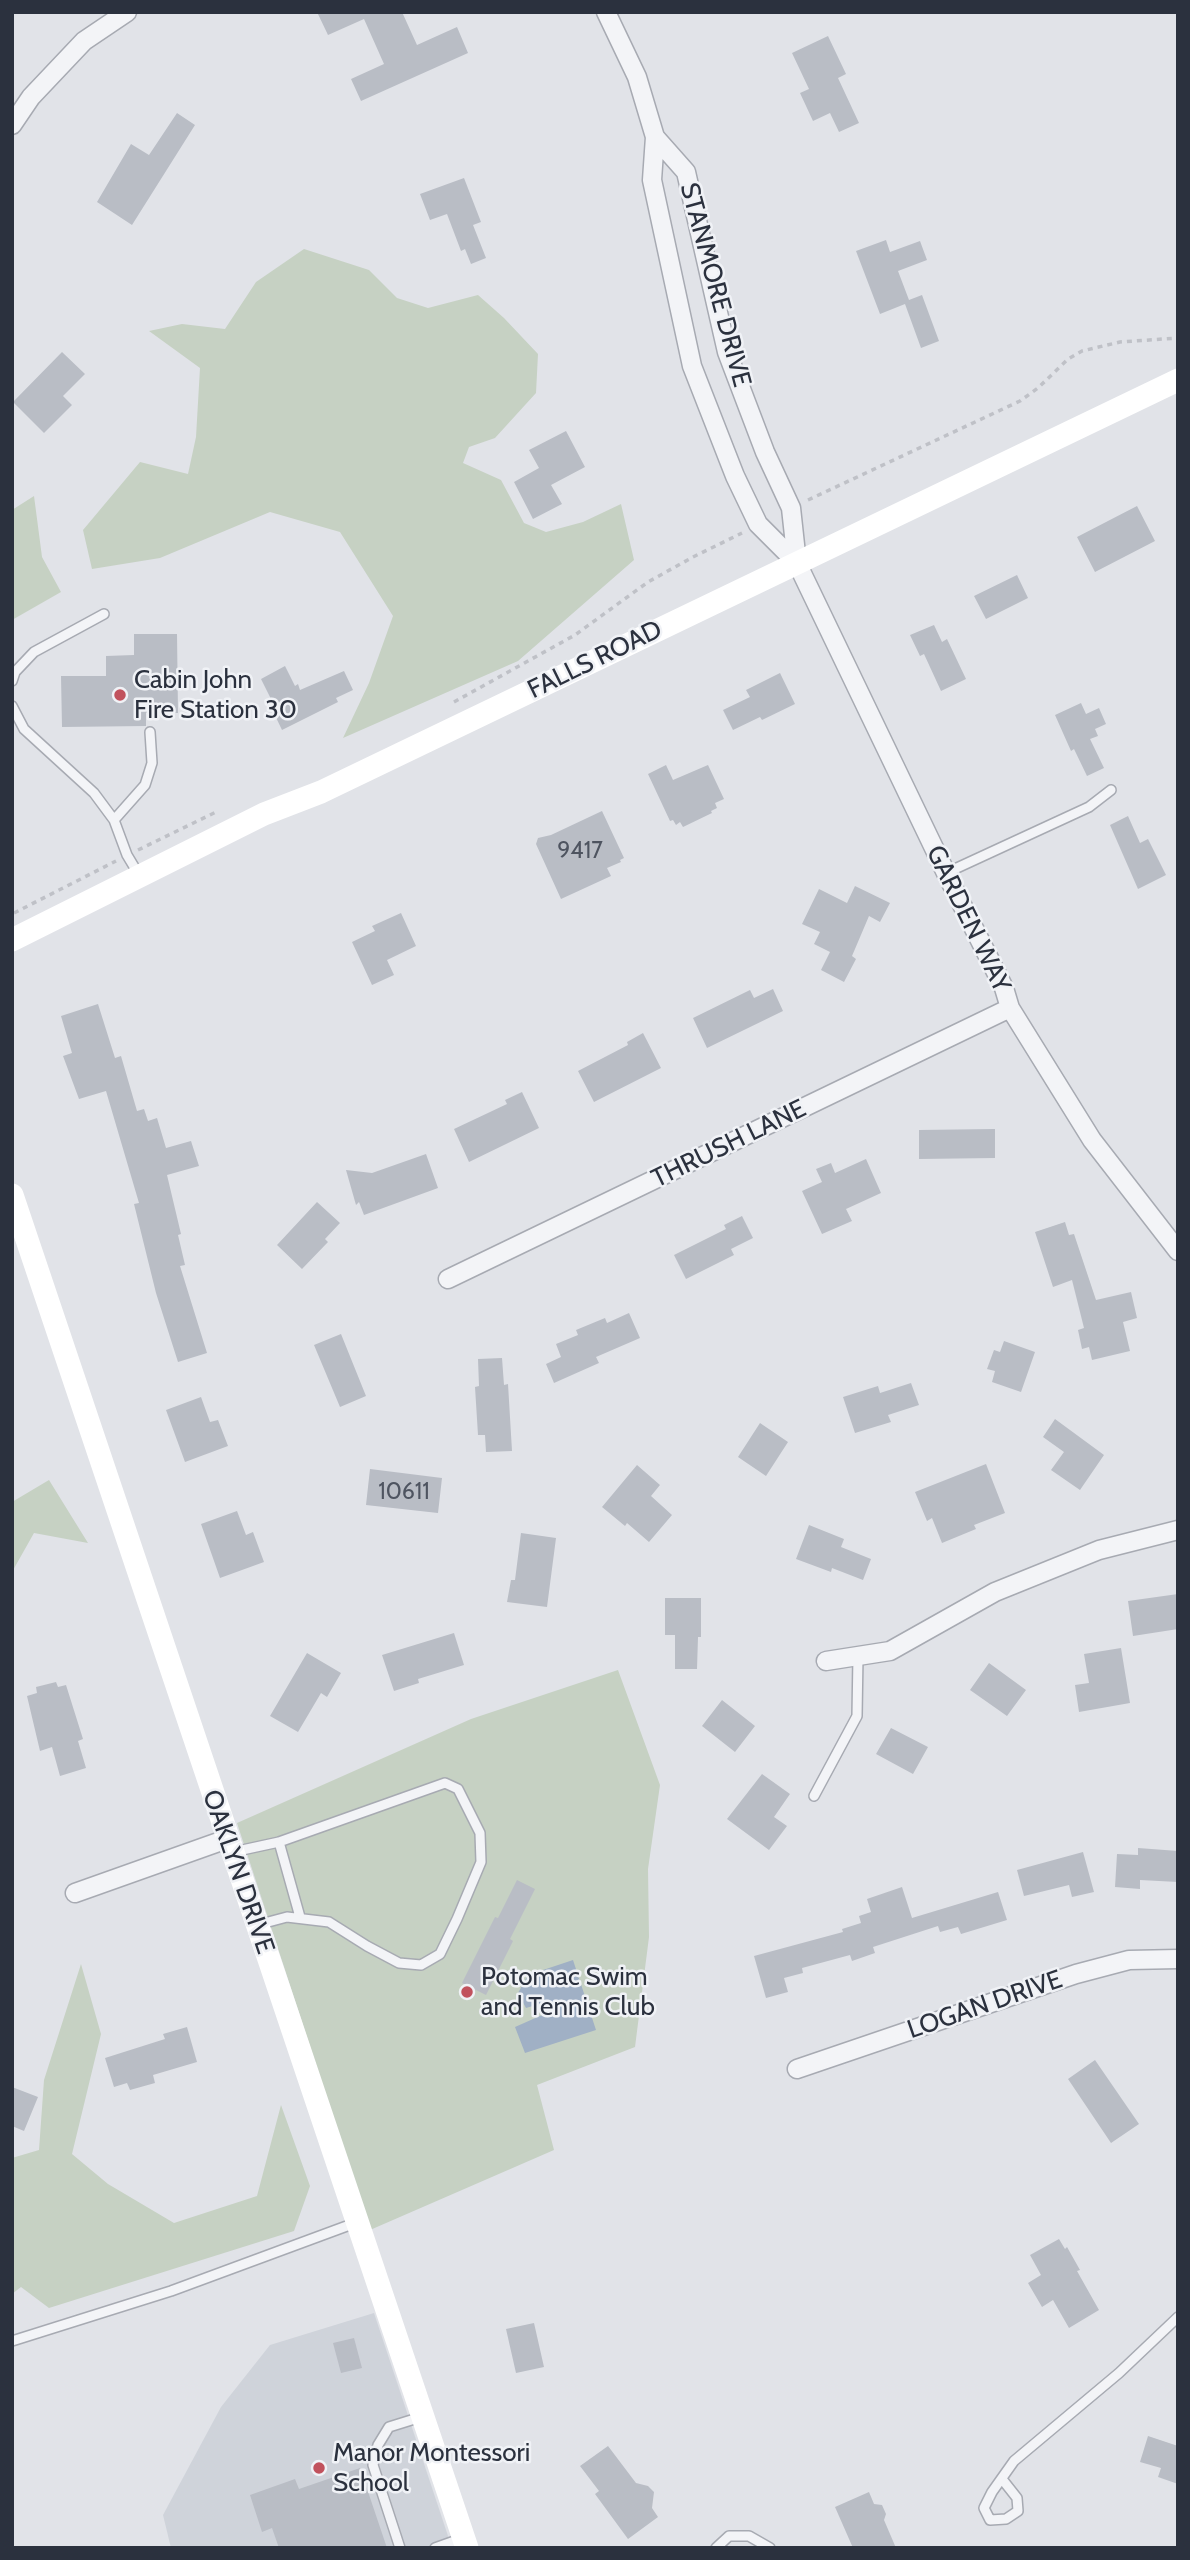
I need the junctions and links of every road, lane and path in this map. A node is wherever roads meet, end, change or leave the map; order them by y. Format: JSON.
{"nodes":[{"id":1,"x":127,"y":12,"type":"edge"},
{"id":2,"x":606,"y":12,"type":"edge"},
{"id":3,"x":12,"y":125,"type":"edge"},
{"id":4,"x":655,"y":136,"type":"junction"},
{"id":5,"x":1178,"y":338,"type":"edge"},
{"id":6,"x":1178,"y":380,"type":"edge"},
{"id":7,"x":791,"y":508,"type":"junction"},
{"id":8,"x":758,"y":524,"type":"junction"},
{"id":9,"x":797,"y":563,"type":"junction"},
{"id":10,"x":104,"y":614,"type":"dead end"},
{"id":11,"x":12,"y":681,"type":"edge"},
{"id":12,"x":12,"y":706,"type":"edge"},
{"id":13,"x":445,"y":709,"type":"dead end"},
{"id":14,"x":150,"y":732,"type":"dead end"},
{"id":15,"x":1111,"y":790,"type":"dead end"},
{"id":16,"x":219,"y":810,"type":"dead end"},
{"id":17,"x":114,"y":820,"type":"junction"},
{"id":18,"x":127,"y":855,"type":"junction"},
{"id":19,"x":946,"y":873,"type":"junction"},
{"id":20,"x":140,"y":876,"type":"junction"},
{"id":21,"x":12,"y":914,"type":"edge"},
{"id":22,"x":12,"y":940,"type":"edge"},
{"id":23,"x":1010,"y":1008,"type":"junction"},
{"id":24,"x":12,"y":1195,"type":"edge"},
{"id":25,"x":1178,"y":1251,"type":"edge"},
{"id":26,"x":448,"y":1279,"type":"dead end"},
{"id":27,"x":1178,"y":1530,"type":"edge"},
{"id":28,"x":858,"y":1656,"type":"junction"},
{"id":29,"x":826,"y":1661,"type":"dead end"},
{"id":30,"x":814,"y":1796,"type":"dead end"},
{"id":31,"x":279,"y":1843,"type":"junction"},
{"id":32,"x":229,"y":1846,"type":"junction"},
{"id":33,"x":75,"y":1893,"type":"dead end"},
{"id":34,"x":300,"y":1917,"type":"junction"},
{"id":35,"x":256,"y":1925,"type":"junction"},
{"id":36,"x":1178,"y":1959,"type":"edge"},
{"id":37,"x":797,"y":2069,"type":"dead end"},
{"id":38,"x":357,"y":2222,"type":"junction"},
{"id":39,"x":1178,"y":2317,"type":"edge"},
{"id":40,"x":12,"y":2341,"type":"edge"},
{"id":41,"x":423,"y":2416,"type":"junction"},
{"id":42,"x":1002,"y":2479,"type":"junction"},
{"id":43,"x":466,"y":2543,"type":"edge"},
{"id":44,"x":400,"y":2548,"type":"edge"},
{"id":45,"x":435,"y":2548,"type":"edge"},
{"id":46,"x":716,"y":2548,"type":"edge"},
{"id":47,"x":770,"y":2548,"type":"edge"}],
"edges":[{"from":1,"to":3,"type":"street"},
{"from":2,"to":4,"type":"street","name":"STANMORE DRIVE"},
{"from":4,"to":7,"type":"street","name":"STANMORE DRIVE"},
{"from":4,"to":8,"type":"street","name":"STANMORE DRIVE"},
{"from":5,"to":7,"type":"path"},
{"from":6,"to":9,"type":"street","name":"FALLS ROAD"},
{"from":7,"to":9,"type":"street","name":"STANMORE DRIVE"},
{"from":8,"to":9,"type":"street","name":"STANMORE DRIVE"},
{"from":8,"to":13,"type":"path"},
{"from":9,"to":19,"type":"street","name":"GARDEN WAY"},
{"from":9,"to":20,"type":"street","name":"FALLS ROAD"},
{"from":10,"to":11,"type":"lane"},
{"from":12,"to":17,"type":"lane"},
{"from":14,"to":17,"type":"lane"},
{"from":15,"to":19,"type":"lane"},
{"from":16,"to":18,"type":"path"},
{"from":17,"to":18,"type":"lane"},
{"from":18,"to":20,"type":"lane"},
{"from":18,"to":21,"type":"path"},
{"from":19,"to":23,"type":"street","name":"GARDEN WAY"},
{"from":20,"to":22,"type":"street","name":"FALLS ROAD"},
{"from":23,"to":25,"type":"street","name":"GARDEN WAY"},
{"from":23,"to":26,"type":"street","name":"THRUSH LANE"},
{"from":24,"to":32,"type":"street","name":"OAKLYN DRIVE"},
{"from":27,"to":28,"type":"street"},
{"from":28,"to":29,"type":"street"},
{"from":28,"to":30,"type":"lane"},
{"from":31,"to":32,"type":"lane"},
{"from":31,"to":34,"type":"lane"},
{"from":31,"to":34,"type":"lane"},
{"from":32,"to":33,"type":"street"},
{"from":32,"to":35,"type":"street","name":"OAKLYN DRIVE"},
{"from":34,"to":35,"type":"lane"},
{"from":35,"to":38,"type":"street","name":"OAKLYN DRIVE"},
{"from":36,"to":37,"type":"street","name":"LOGAN DRIVE"},
{"from":38,"to":40,"type":"lane"},
{"from":38,"to":41,"type":"street","name":"OAKLYN DRIVE"},
{"from":39,"to":42,"type":"lane"},
{"from":41,"to":43,"type":"street","name":"OAKLYN DRIVE"},
{"from":41,"to":44,"type":"lane"},
{"from":42,"to":42,"type":"lane"},
{"from":43,"to":45,"type":"lane"},
{"from":46,"to":47,"type":"lane"}]}
